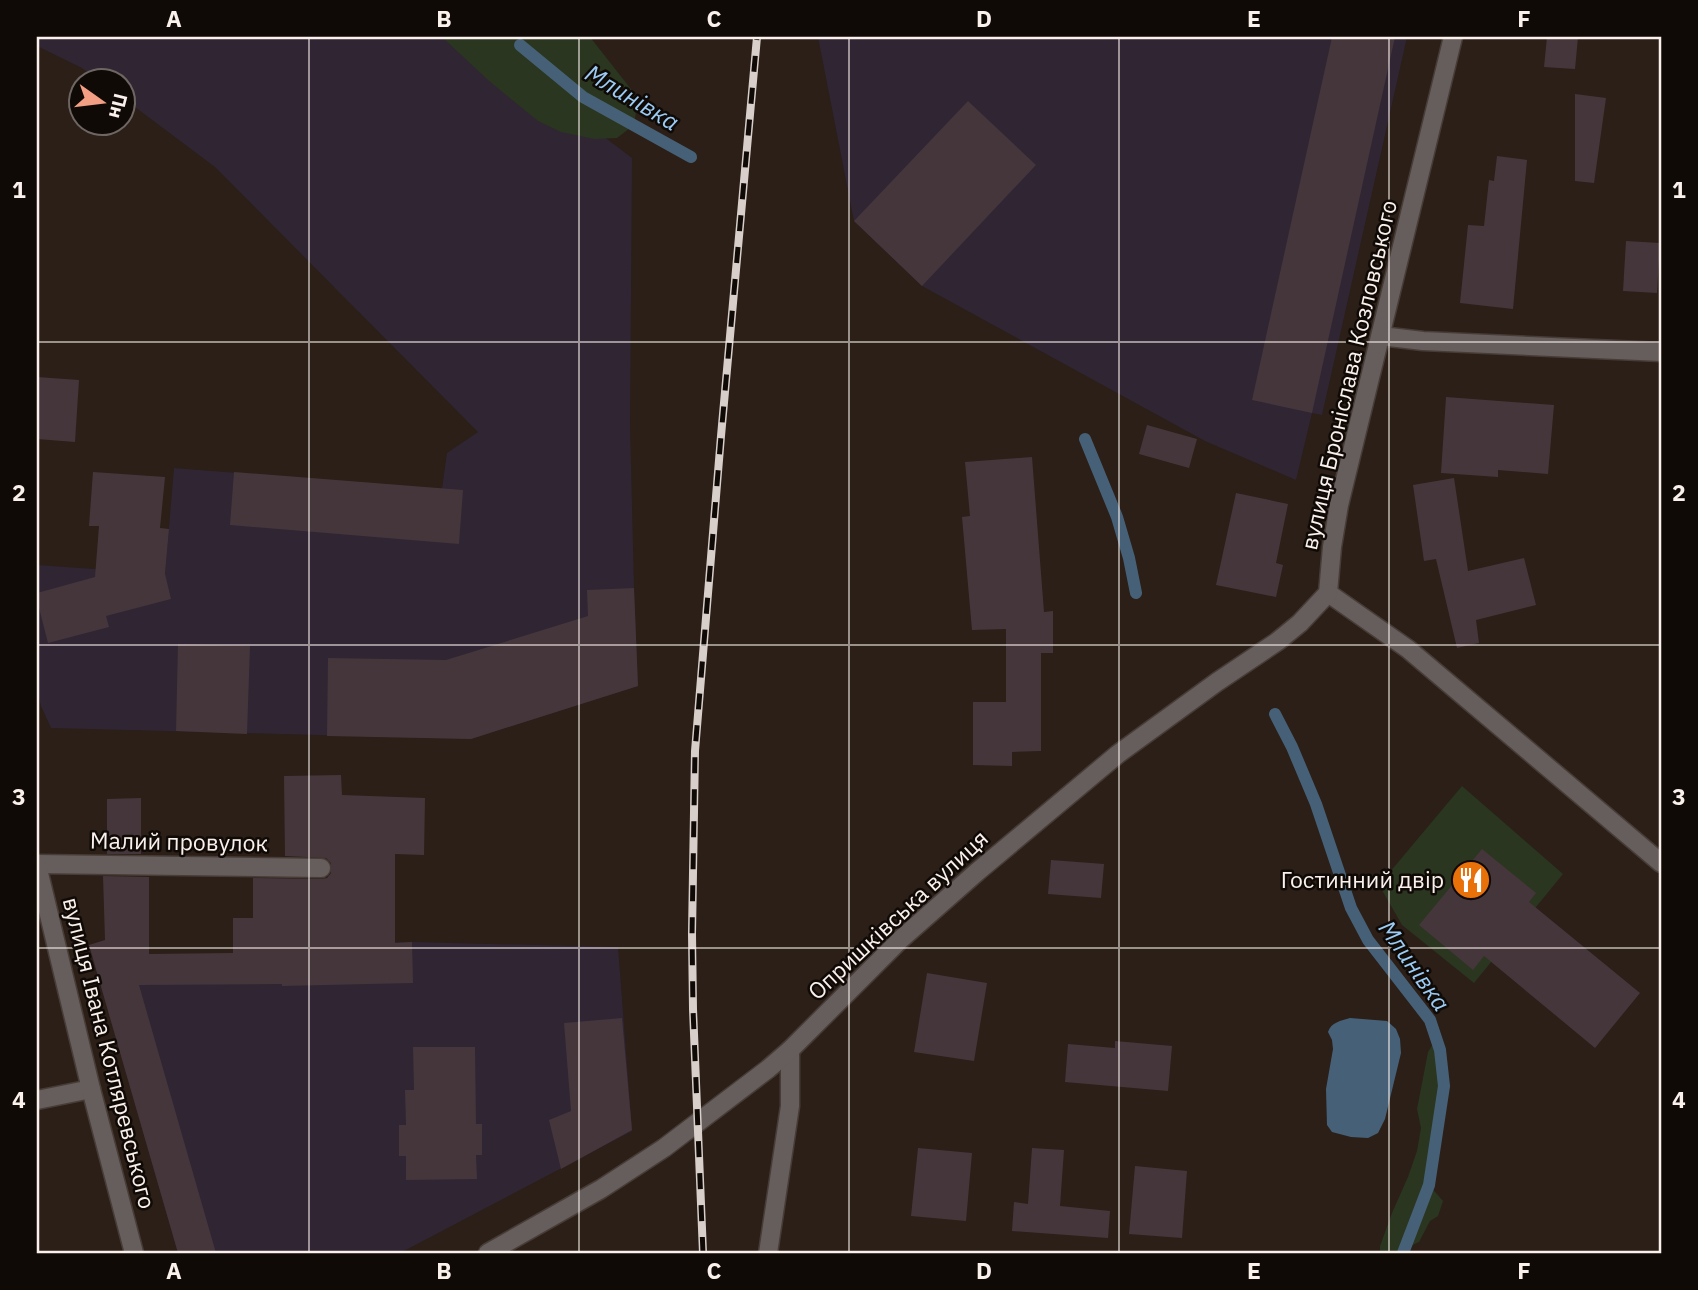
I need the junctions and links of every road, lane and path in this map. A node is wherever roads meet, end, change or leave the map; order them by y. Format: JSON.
{"nodes":[{"id":1,"x":1452,"y":37,"type":"edge"},
{"id":2,"x":1381,"y":336,"type":"junction"},
{"id":3,"x":1661,"y":352,"type":"edge"},
{"id":4,"x":1328,"y":593,"type":"junction"},
{"id":5,"x":1661,"y":863,"type":"edge"},
{"id":6,"x":37,"y":864,"type":"edge"},
{"id":7,"x":321,"y":868,"type":"dead end"},
{"id":8,"x":790,"y":1050,"type":"junction"},
{"id":9,"x":91,"y":1089,"type":"junction"},
{"id":10,"x":37,"y":1100,"type":"edge"},
{"id":11,"x":134,"y":1253,"type":"edge"},
{"id":12,"x":488,"y":1253,"type":"edge"},
{"id":13,"x":768,"y":1253,"type":"edge"}],
"edges":[{"from":1,"to":2,"type":"street","name":"вулиця Броніслава Козловського"},
{"from":2,"to":3,"type":"street"},
{"from":2,"to":4,"type":"street","name":"вулиця Броніслава Козловського"},
{"from":4,"to":5,"type":"street"},
{"from":4,"to":8,"type":"street","name":"Опришківська вулиця"},
{"from":6,"to":7,"type":"street","name":"Малий провулок"},
{"from":6,"to":9,"type":"street","name":"вулиця Івана Котляревського"},
{"from":8,"to":12,"type":"street","name":"Опришківська вулиця"},
{"from":8,"to":13,"type":"street"},
{"from":9,"to":10,"type":"street"},
{"from":9,"to":11,"type":"street","name":"вулиця Івана Котляревського"}]}
